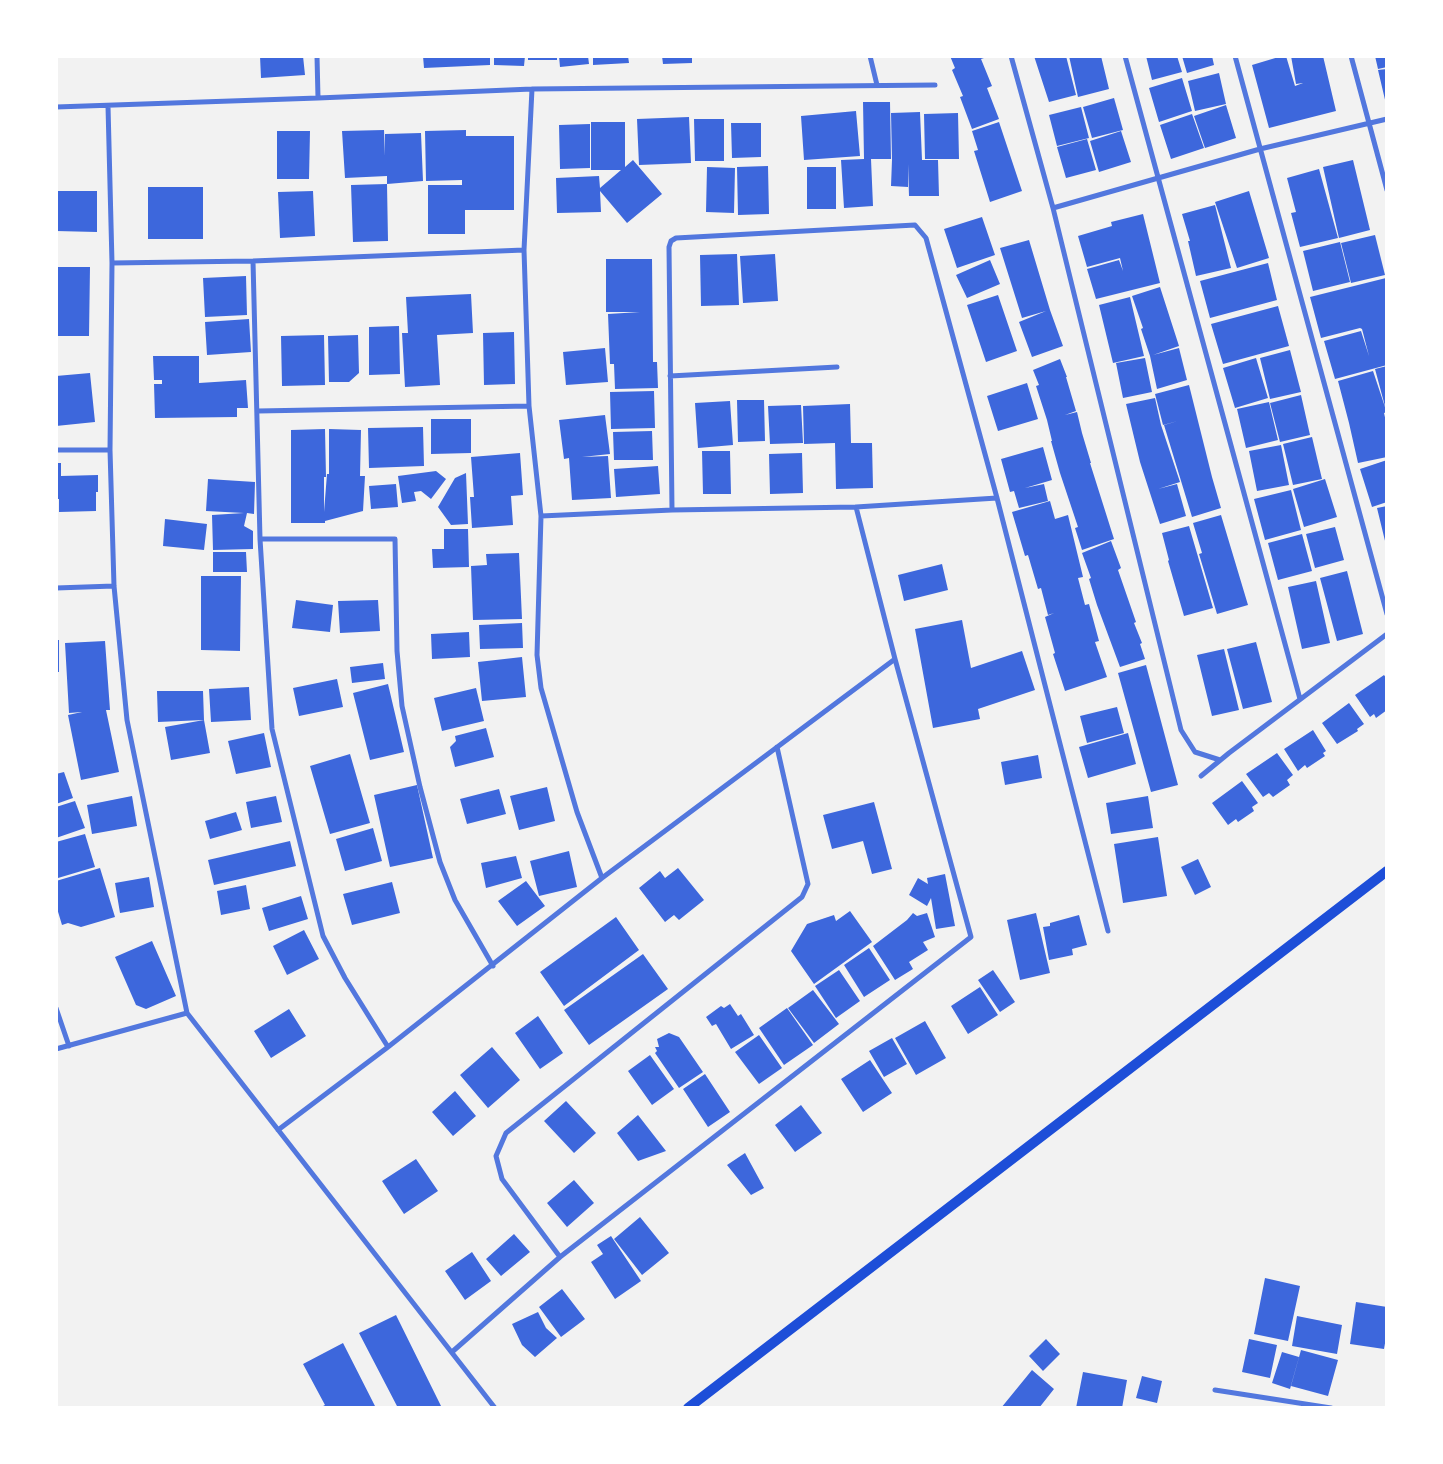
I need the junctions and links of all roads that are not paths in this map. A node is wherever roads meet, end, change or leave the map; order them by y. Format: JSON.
{"nodes":[{"id":1,"x":317,"y":56,"type":"edge"},
{"id":2,"x":870,"y":56,"type":"edge"},
{"id":3,"x":1011,"y":56,"type":"edge"},
{"id":4,"x":1125,"y":56,"type":"edge"},
{"id":5,"x":1235,"y":56,"type":"edge"},
{"id":6,"x":1351,"y":56,"type":"edge"},
{"id":7,"x":877,"y":85,"type":"junction"},
{"id":8,"x":935,"y":85,"type":"dead end"},
{"id":9,"x":532,"y":89,"type":"junction"},
{"id":10,"x":318,"y":98,"type":"junction"},
{"id":11,"x":108,"y":106,"type":"junction"},
{"id":12,"x":56,"y":107,"type":"edge"},
{"id":13,"x":1387,"y":119,"type":"edge"},
{"id":14,"x":1369,"y":124,"type":"junction"},
{"id":15,"x":1260,"y":149,"type":"junction"},
{"id":16,"x":1158,"y":178,"type":"junction"},
{"id":17,"x":1387,"y":190,"type":"edge"},
{"id":18,"x":1053,"y":208,"type":"junction"},
{"id":19,"x":524,"y":250,"type":"junction"},
{"id":20,"x":253,"y":261,"type":"junction"},
{"id":21,"x":112,"y":263,"type":"junction"},
{"id":22,"x":837,"y":367,"type":"dead end"},
{"id":23,"x":670,"y":376,"type":"junction"},
{"id":24,"x":529,"y":406,"type":"junction"},
{"id":25,"x":258,"y":411,"type":"junction"},
{"id":26,"x":56,"y":450,"type":"edge"},
{"id":27,"x":110,"y":450,"type":"junction"},
{"id":28,"x":997,"y":498,"type":"junction"},
{"id":29,"x":856,"y":507,"type":"junction"},
{"id":30,"x":672,"y":510,"type":"junction"},
{"id":31,"x":541,"y":516,"type":"junction"},
{"id":32,"x":260,"y":539,"type":"junction"},
{"id":33,"x":114,"y":586,"type":"junction"},
{"id":34,"x":56,"y":588,"type":"edge"},
{"id":35,"x":1387,"y":614,"type":"edge"},
{"id":36,"x":1387,"y":634,"type":"edge"},
{"id":37,"x":895,"y":659,"type":"junction"},
{"id":38,"x":1300,"y":699,"type":"junction"},
{"id":39,"x":777,"y":747,"type":"junction"},
{"id":40,"x":1220,"y":760,"type":"junction"},
{"id":41,"x":1202,"y":776,"type":"dead end"},
{"id":42,"x":1387,"y":872,"type":"edge"},
{"id":43,"x":602,"y":878,"type":"junction"},
{"id":44,"x":1108,"y":931,"type":"dead end"},
{"id":45,"x":493,"y":966,"type":"junction"},
{"id":46,"x":56,"y":1008,"type":"edge"},
{"id":47,"x":187,"y":1013,"type":"junction"},
{"id":48,"x":69,"y":1046,"type":"junction"},
{"id":49,"x":388,"y":1047,"type":"junction"},
{"id":50,"x":56,"y":1049,"type":"edge"},
{"id":51,"x":278,"y":1130,"type":"junction"},
{"id":52,"x":560,"y":1256,"type":"junction"},
{"id":53,"x":452,"y":1352,"type":"junction"},
{"id":54,"x":1215,"y":1390,"type":"dead end"},
{"id":55,"x":494,"y":1408,"type":"edge"},
{"id":56,"x":688,"y":1408,"type":"edge"},
{"id":57,"x":1331,"y":1408,"type":"edge"}],
"edges":[{"from":1,"to":10,"type":"street"},
{"from":2,"to":7,"type":"street"},
{"from":3,"to":18,"type":"street"},
{"from":4,"to":16,"type":"street"},
{"from":5,"to":15,"type":"street"},
{"from":6,"to":14,"type":"street"},
{"from":7,"to":8,"type":"street"},
{"from":7,"to":9,"type":"street"},
{"from":9,"to":10,"type":"street"},
{"from":9,"to":19,"type":"street"},
{"from":10,"to":11,"type":"street"},
{"from":11,"to":12,"type":"street"},
{"from":11,"to":21,"type":"street"},
{"from":13,"to":14,"type":"street"},
{"from":14,"to":15,"type":"street"},
{"from":14,"to":17,"type":"street"},
{"from":15,"to":16,"type":"street"},
{"from":15,"to":35,"type":"street"},
{"from":16,"to":18,"type":"street"},
{"from":16,"to":38,"type":"street"},
{"from":18,"to":40,"type":"street"},
{"from":19,"to":20,"type":"street"},
{"from":19,"to":24,"type":"street"},
{"from":20,"to":21,"type":"street"},
{"from":20,"to":25,"type":"street"},
{"from":21,"to":27,"type":"street"},
{"from":22,"to":23,"type":"street"},
{"from":23,"to":28,"type":"street"},
{"from":23,"to":30,"type":"street"},
{"from":24,"to":25,"type":"street"},
{"from":24,"to":31,"type":"street"},
{"from":25,"to":32,"type":"street"},
{"from":26,"to":27,"type":"street"},
{"from":27,"to":33,"type":"street"},
{"from":28,"to":29,"type":"street"},
{"from":28,"to":44,"type":"street"},
{"from":29,"to":30,"type":"street"},
{"from":29,"to":37,"type":"street"},
{"from":30,"to":31,"type":"street"},
{"from":31,"to":43,"type":"street"},
{"from":32,"to":45,"type":"street"},
{"from":32,"to":49,"type":"street"},
{"from":33,"to":34,"type":"street"},
{"from":33,"to":47,"type":"street"},
{"from":36,"to":38,"type":"street"},
{"from":37,"to":39,"type":"street"},
{"from":37,"to":52,"type":"street"},
{"from":38,"to":40,"type":"street"},
{"from":39,"to":43,"type":"street"},
{"from":39,"to":52,"type":"street"},
{"from":40,"to":41,"type":"street"},
{"from":42,"to":56,"type":"main road"},
{"from":43,"to":45,"type":"street"},
{"from":45,"to":49,"type":"street"},
{"from":46,"to":48,"type":"street"},
{"from":47,"to":48,"type":"street"},
{"from":47,"to":51,"type":"street"},
{"from":48,"to":50,"type":"street"},
{"from":49,"to":51,"type":"street"},
{"from":51,"to":53,"type":"street"},
{"from":52,"to":53,"type":"street"},
{"from":53,"to":55,"type":"street"},
{"from":54,"to":57,"type":"street"}]}
